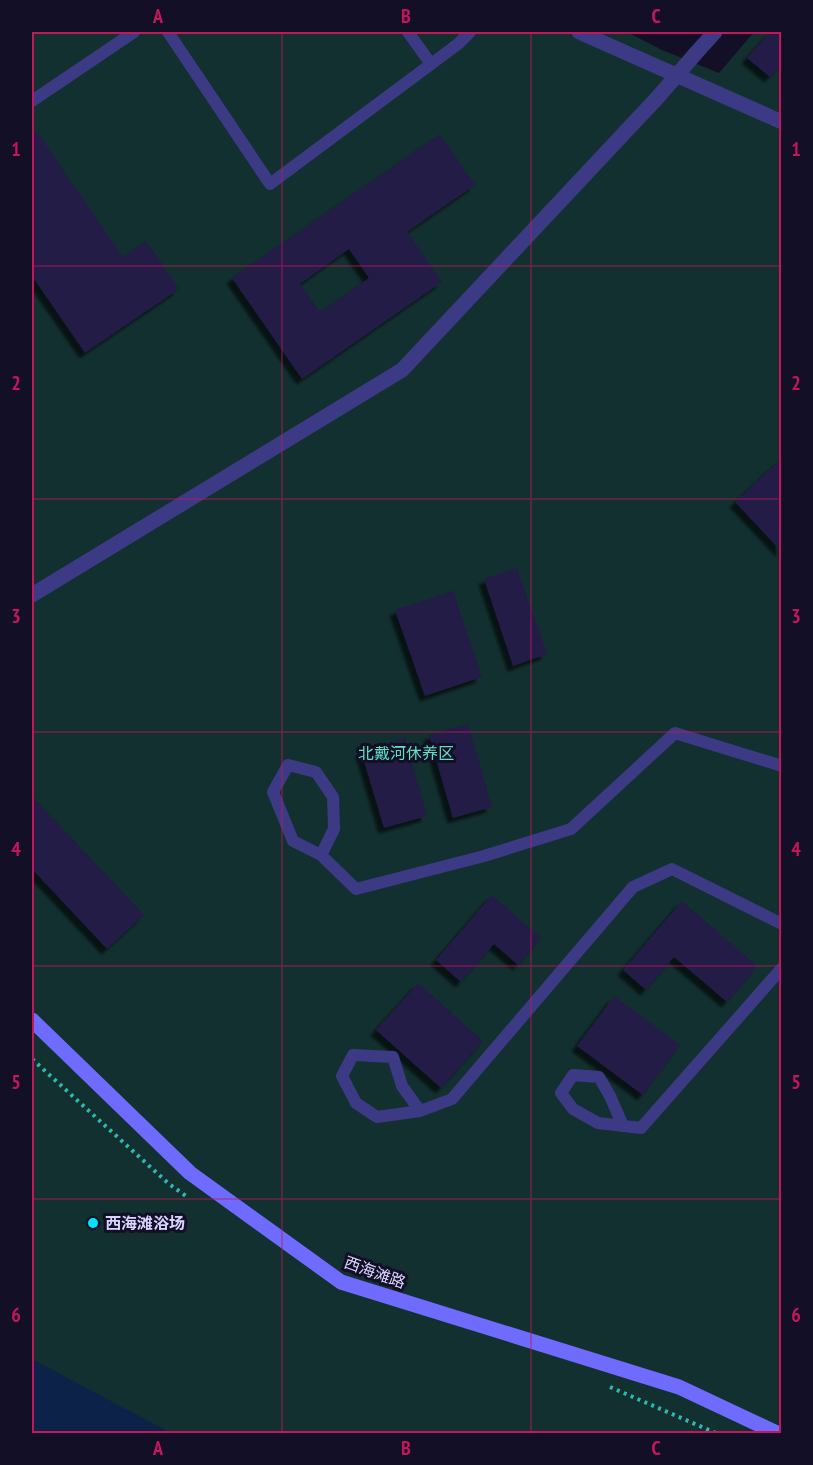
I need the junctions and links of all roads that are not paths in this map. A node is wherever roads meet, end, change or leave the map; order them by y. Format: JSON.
{"nodes":[{"id":1,"x":134,"y":32,"type":"edge"},
{"id":2,"x":168,"y":32,"type":"edge"},
{"id":3,"x":408,"y":32,"type":"edge"},
{"id":4,"x":470,"y":32,"type":"edge"},
{"id":5,"x":579,"y":32,"type":"edge"},
{"id":6,"x":715,"y":32,"type":"edge"},
{"id":7,"x":431,"y":64,"type":"junction"},
{"id":8,"x":32,"y":101,"type":"edge"},
{"id":9,"x":782,"y":122,"type":"edge"},
{"id":10,"x":32,"y":595,"type":"edge"},
{"id":11,"x":782,"y":766,"type":"edge"},
{"id":12,"x":321,"y":855,"type":"junction"},
{"id":13,"x":782,"y":924,"type":"edge"},
{"id":14,"x":782,"y":968,"type":"edge"},
{"id":15,"x":32,"y":1020,"type":"edge"},
{"id":16,"x":420,"y":1111,"type":"junction"},
{"id":17,"x":623,"y":1126,"type":"junction"},
{"id":18,"x":779,"y":1434,"type":"edge"}],
"edges":[{"from":1,"to":8,"type":"lane"},
{"from":2,"to":7,"type":"lane"},
{"from":3,"to":7,"type":"lane"},
{"from":4,"to":7,"type":"lane"},
{"from":5,"to":9,"type":"street"},
{"from":6,"to":10,"type":"street","bridge":true},
{"from":11,"to":12,"type":"lane"},
{"from":12,"to":12,"type":"lane"},
{"from":13,"to":16,"type":"lane"},
{"from":14,"to":17,"type":"lane"},
{"from":15,"to":18,"type":"main road","name":"西海滩路"},
{"from":16,"to":16,"type":"lane"},
{"from":17,"to":17,"type":"lane"}]}
